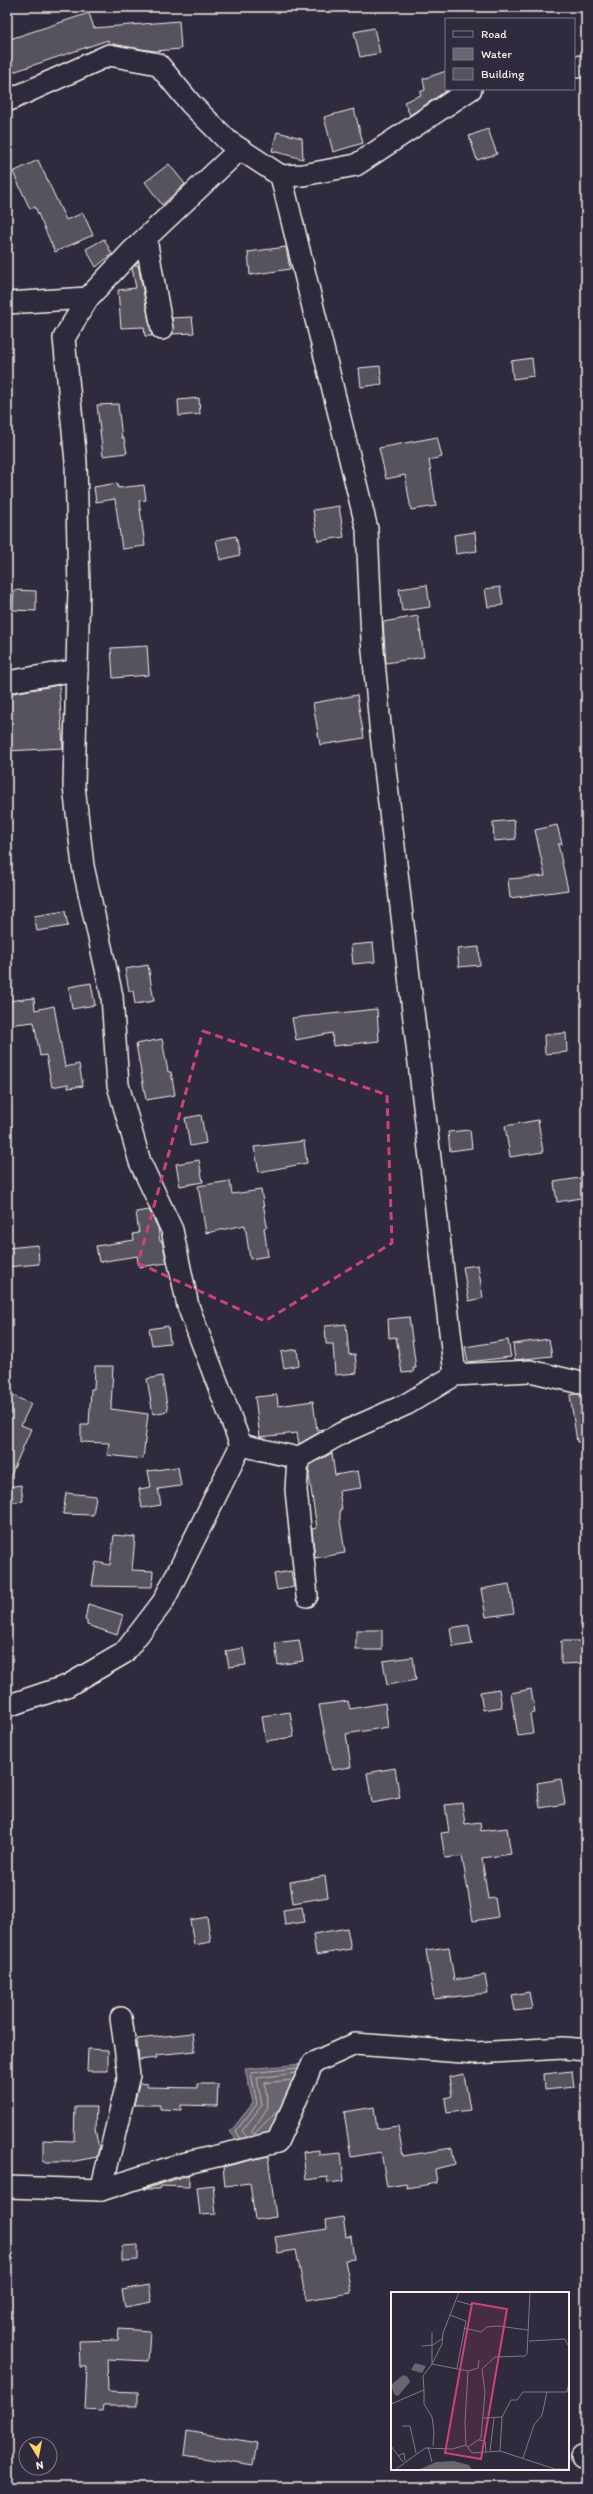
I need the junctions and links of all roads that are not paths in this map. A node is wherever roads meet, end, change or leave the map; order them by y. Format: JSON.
{"nodes":[{"id":1,"x":586,"y":66,"type":"edge"},
{"id":2,"x":575,"y":67,"type":"edge"},
{"id":3,"x":469,"y":90,"type":"edge"},
{"id":4,"x":7,"y":101,"type":"edge"},
{"id":5,"x":240,"y":149,"type":"junction"},
{"id":6,"x":281,"y":176,"type":"junction"},
{"id":7,"x":146,"y":238,"type":"junction"},
{"id":8,"x":88,"y":298,"type":"junction"},
{"id":9,"x":7,"y":303,"type":"edge"},
{"id":10,"x":162,"y":329,"type":"dead end"},
{"id":11,"x":77,"y":670,"type":"junction"},
{"id":12,"x":7,"y":682,"type":"edge"},
{"id":13,"x":455,"y":1375,"type":"junction"},
{"id":14,"x":586,"y":1384,"type":"edge"},
{"id":15,"x":241,"y":1445,"type":"junction"},
{"id":16,"x":298,"y":1458,"type":"junction"},
{"id":17,"x":307,"y":1596,"type":"dead end"},
{"id":18,"x":7,"y":1706,"type":"edge"},
{"id":19,"x":121,"y":2018,"type":"dead end"},
{"id":20,"x":586,"y":2050,"type":"edge"},
{"id":21,"x":7,"y":2186,"type":"edge"},
{"id":22,"x":101,"y":2190,"type":"junction"}],
"edges":[{"from":1,"to":2,"type":"street"},
{"from":3,"to":6,"type":"street"},
{"from":4,"to":5,"type":"street"},
{"from":5,"to":6,"type":"street"},
{"from":5,"to":7,"type":"street"},
{"from":6,"to":13,"type":"street"},
{"from":7,"to":8,"type":"street"},
{"from":7,"to":10,"type":"street"},
{"from":8,"to":9,"type":"street"},
{"from":8,"to":11,"type":"street"},
{"from":11,"to":12,"type":"street"},
{"from":11,"to":15,"type":"street"},
{"from":13,"to":14,"type":"street"},
{"from":13,"to":16,"type":"street"},
{"from":15,"to":16,"type":"street"},
{"from":15,"to":18,"type":"street"},
{"from":16,"to":17,"type":"street"},
{"from":19,"to":22,"type":"street"},
{"from":20,"to":22,"type":"street"},
{"from":21,"to":22,"type":"street"}]}
